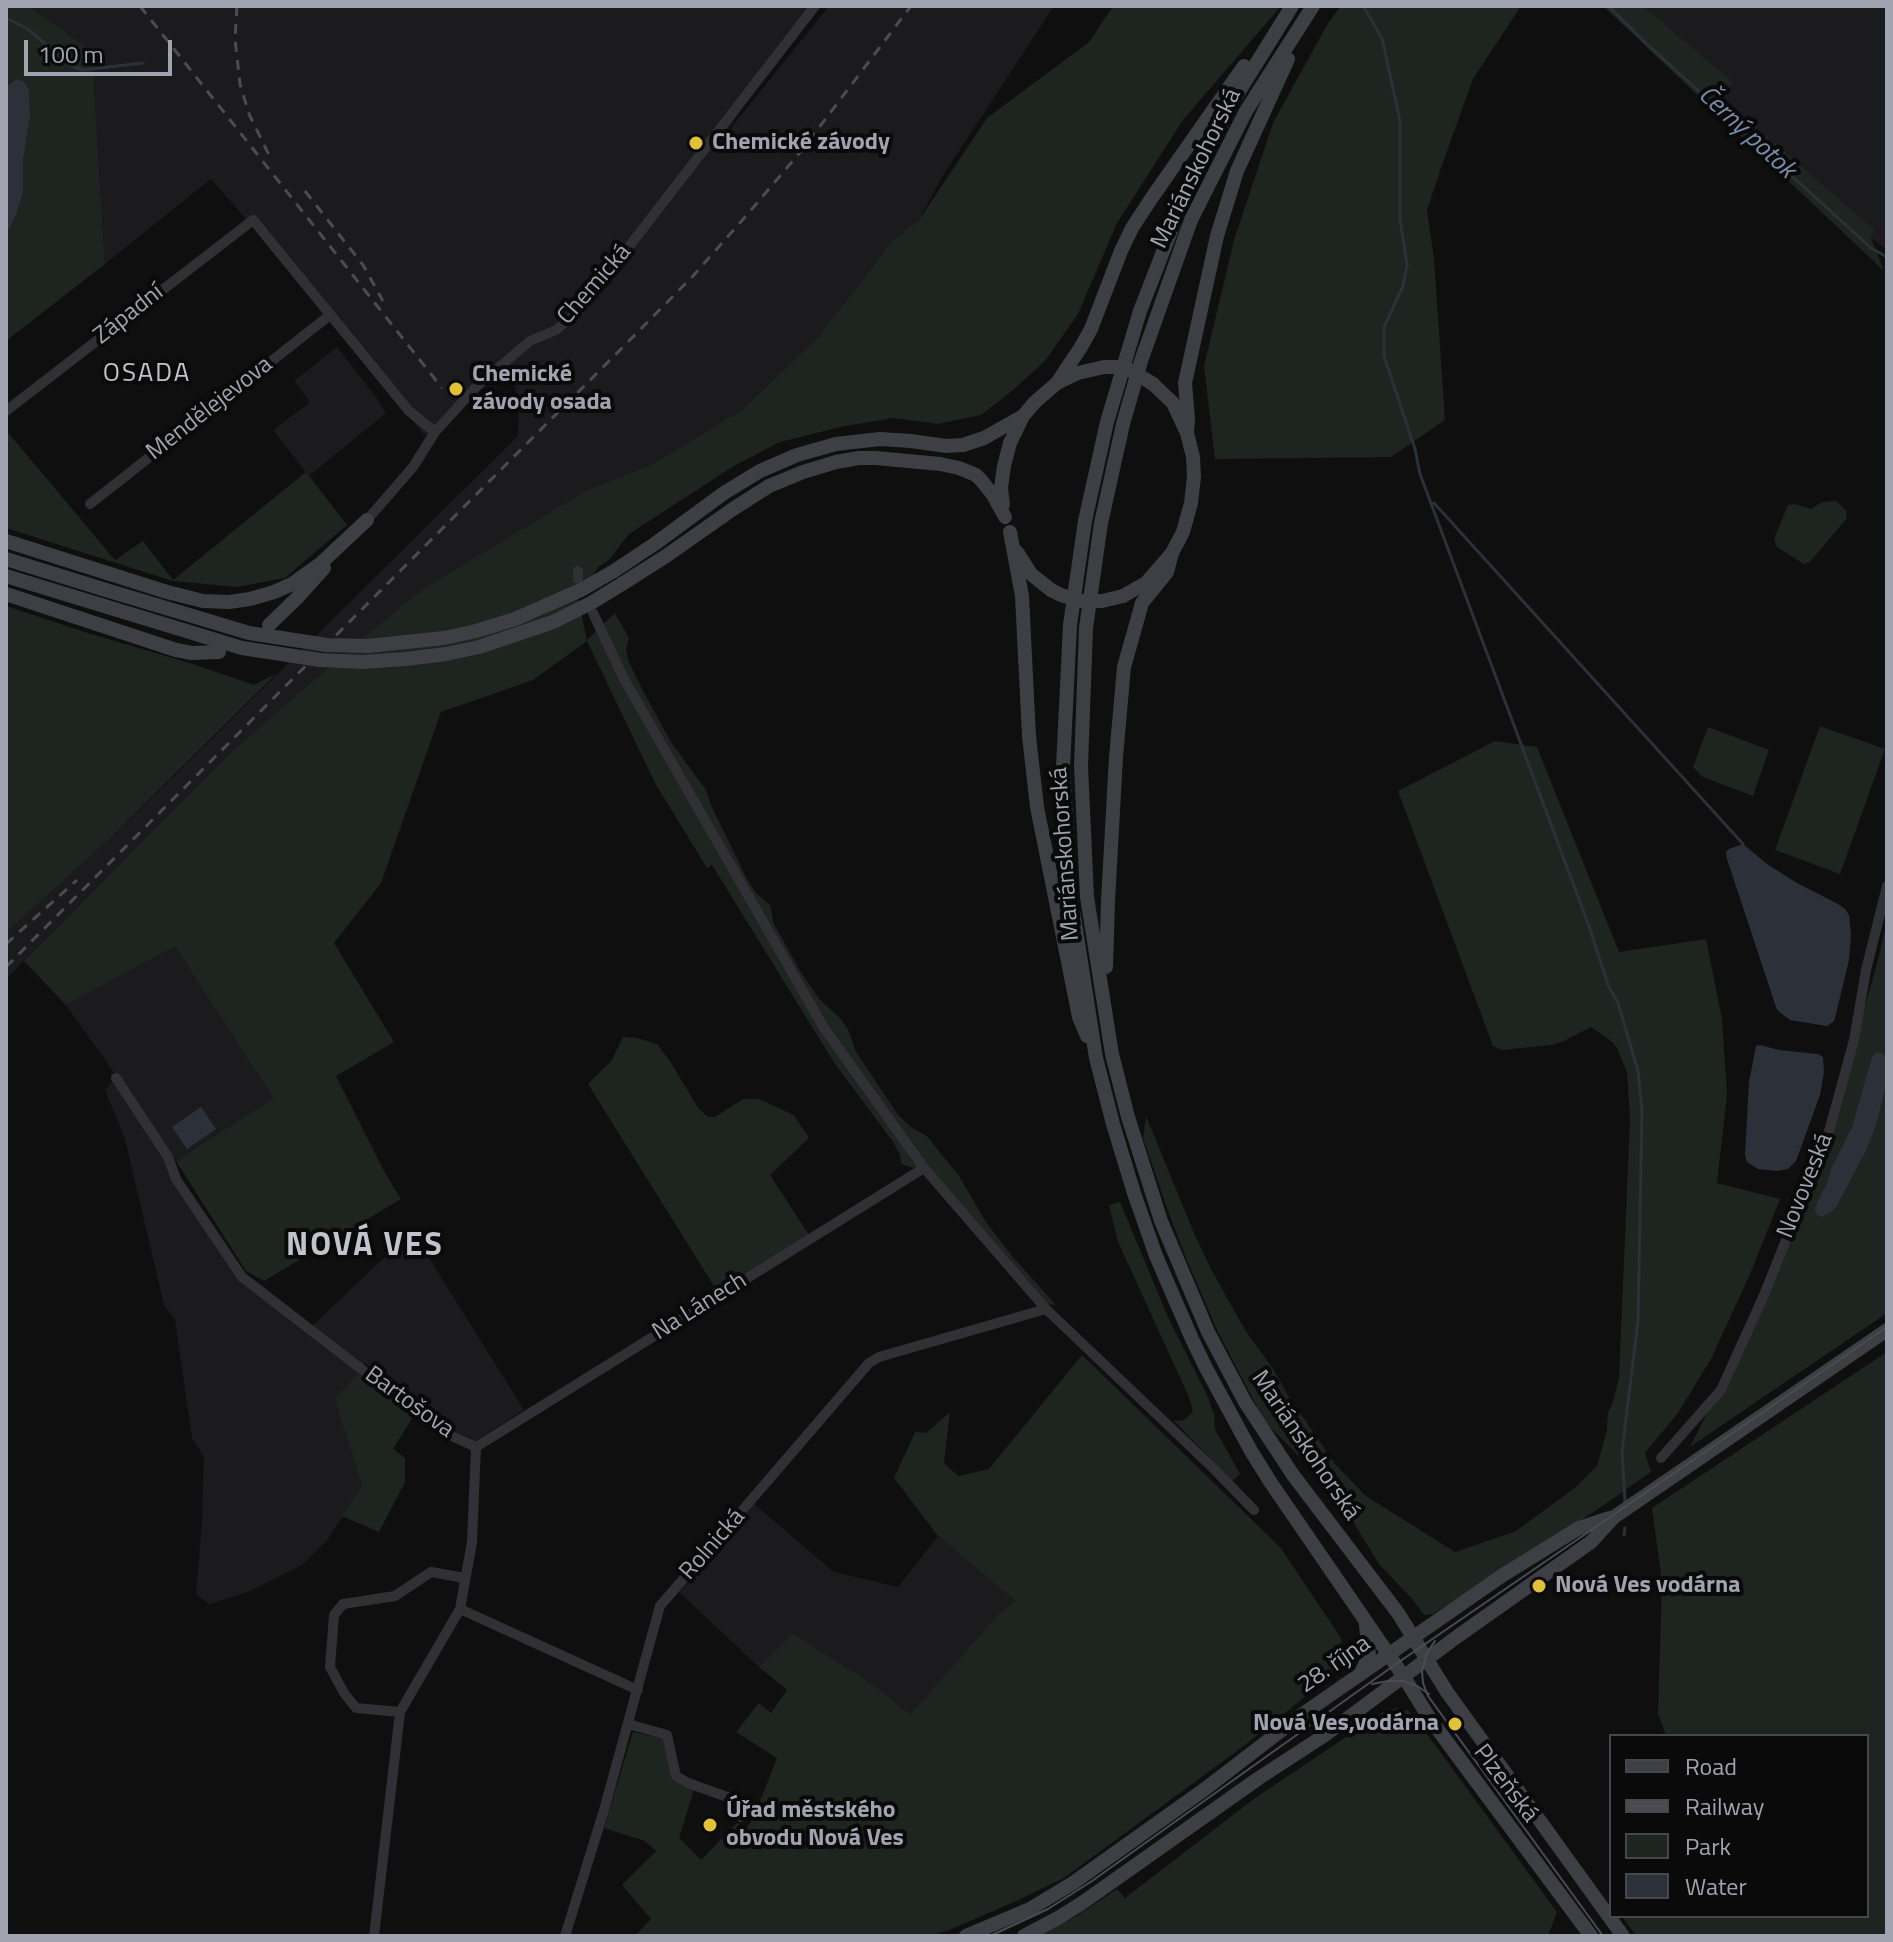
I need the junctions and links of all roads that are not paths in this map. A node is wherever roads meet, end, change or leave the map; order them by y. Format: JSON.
{"nodes":[{"id":1,"x":815,"y":6,"type":"edge"},
{"id":2,"x":1292,"y":6,"type":"edge"},
{"id":3,"x":1313,"y":6,"type":"edge"},
{"id":4,"x":1283,"y":19,"type":"junction"},
{"id":5,"x":330,"y":315,"type":"junction"},
{"id":6,"x":1057,"y":383,"type":"junction"},
{"id":7,"x":6,"y":411,"type":"edge"},
{"id":8,"x":1023,"y":416,"type":"junction"},
{"id":9,"x":435,"y":432,"type":"junction"},
{"id":10,"x":1187,"y":433,"type":"junction"},
{"id":11,"x":90,"y":504,"type":"dead end"},
{"id":12,"x":1005,"y":517,"type":"junction"},
{"id":13,"x":367,"y":520,"type":"junction"},
{"id":14,"x":1010,"y":532,"type":"junction"},
{"id":15,"x":6,"y":541,"type":"edge"},
{"id":16,"x":1172,"y":553,"type":"junction"},
{"id":17,"x":6,"y":559,"type":"edge"},
{"id":18,"x":6,"y":576,"type":"edge"},
{"id":19,"x":6,"y":594,"type":"edge"},
{"id":20,"x":593,"y":613,"type":"dead end"},
{"id":21,"x":269,"y":625,"type":"dead end"},
{"id":22,"x":219,"y":652,"type":"dead end"},
{"id":23,"x":1887,"y":886,"type":"edge"},
{"id":24,"x":1112,"y":1054,"type":"junction"},
{"id":25,"x":1096,"y":1058,"type":"junction"},
{"id":26,"x":116,"y":1078,"type":"dead end"},
{"id":27,"x":924,"y":1168,"type":"junction"},
{"id":28,"x":1046,"y":1309,"type":"junction"},
{"id":29,"x":1887,"y":1330,"type":"edge"},
{"id":30,"x":476,"y":1447,"type":"junction"},
{"id":31,"x":1661,"y":1458,"type":"dead end"},
{"id":32,"x":1254,"y":1510,"type":"dead end"},
{"id":33,"x":1614,"y":1517,"type":"junction"},
{"id":34,"x":465,"y":1578,"type":"junction"},
{"id":35,"x":460,"y":1609,"type":"junction"},
{"id":36,"x":1364,"y":1620,"type":"junction"},
{"id":37,"x":1413,"y":1637,"type":"junction"},
{"id":38,"x":1389,"y":1654,"type":"junction"},
{"id":39,"x":1427,"y":1660,"type":"junction"},
{"id":40,"x":1359,"y":1674,"type":"junction"},
{"id":41,"x":1404,"y":1677,"type":"junction"},
{"id":42,"x":638,"y":1690,"type":"junction"},
{"id":43,"x":400,"y":1712,"type":"junction"},
{"id":44,"x":628,"y":1724,"type":"junction"},
{"id":45,"x":741,"y":1817,"type":"dead end"},
{"id":46,"x":1609,"y":1917,"type":"edge"},
{"id":47,"x":1610,"y":1918,"type":"edge"},
{"id":48,"x":374,"y":1936,"type":"edge"},
{"id":49,"x":565,"y":1936,"type":"edge"},
{"id":50,"x":966,"y":1936,"type":"edge"},
{"id":51,"x":1024,"y":1936,"type":"edge"},
{"id":52,"x":1591,"y":1936,"type":"edge"},
{"id":53,"x":1623,"y":1936,"type":"edge"}],
"edges":[{"from":1,"to":9,"type":"street","name":"Chemická"},
{"from":2,"to":4,"type":"main road","name":"Mariánskohorská"},
{"from":3,"to":10,"type":"main road"},
{"from":3,"to":24,"type":"main road","name":"Mariánskohorská"},
{"from":4,"to":6,"type":"main road"},
{"from":4,"to":25,"type":"main road","name":"Mariánskohorská"},
{"from":5,"to":7,"type":"street","name":"Západní"},
{"from":5,"to":9,"type":"street"},
{"from":5,"to":11,"type":"street","name":"Mendělejevova"},
{"from":6,"to":8,"type":"main road"},
{"from":6,"to":10,"type":"main road","bridge":true},
{"from":8,"to":12,"type":"main road"},
{"from":8,"to":17,"type":"main road","bridge":true},
{"from":9,"to":13,"type":"street","name":"Chemická"},
{"from":10,"to":16,"type":"main road"},
{"from":12,"to":14,"type":"main road"},
{"from":12,"to":18,"type":"main road","bridge":true},
{"from":13,"to":15,"type":"main road"},
{"from":13,"to":21,"type":"main road"},
{"from":14,"to":16,"type":"main road","bridge":true},
{"from":14,"to":25,"type":"main road"},
{"from":16,"to":24,"type":"main road"},
{"from":19,"to":22,"type":"main road"},
{"from":20,"to":27,"type":"street"},
{"from":23,"to":31,"type":"street","name":"Novoveská"},
{"from":24,"to":37,"type":"main road","name":"Mariánskohorská"},
{"from":25,"to":36,"type":"main road","name":"Mariánskohorská"},
{"from":26,"to":30,"type":"street","name":"Bartošova"},
{"from":27,"to":28,"type":"street"},
{"from":27,"to":30,"type":"street","name":"Na Lánech"},
{"from":28,"to":32,"type":"street"},
{"from":28,"to":42,"type":"street","name":"Rolnická"},
{"from":29,"to":33,"type":"main road","name":"28. října"},
{"from":30,"to":34,"type":"street","name":"Bartošova"},
{"from":33,"to":37,"type":"main road","name":"28. října"},
{"from":33,"to":39,"type":"main road","name":"28. října"},
{"from":34,"to":35,"type":"street","name":"Bartošova"},
{"from":34,"to":43,"type":"street"},
{"from":35,"to":42,"type":"street"},
{"from":35,"to":43,"type":"street","name":"Bartošova"},
{"from":36,"to":38,"type":"main road","name":"Mariánskohorská"},
{"from":36,"to":40,"type":"main road"},
{"from":37,"to":38,"type":"main road","name":"28. října"},
{"from":37,"to":39,"type":"main road","name":"Mariánskohorská"},
{"from":38,"to":40,"type":"main road","name":"28. října"},
{"from":38,"to":41,"type":"main road","name":"Plzeňská"},
{"from":39,"to":41,"type":"main road","name":"28. října"},
{"from":39,"to":46,"type":"main road","name":"Plzeňská"},
{"from":40,"to":50,"type":"main road","name":"28. října"},
{"from":41,"to":51,"type":"main road","name":"28. října"},
{"from":41,"to":52,"type":"main road","name":"Plzeňská"},
{"from":42,"to":44,"type":"street","name":"Rolnická"},
{"from":43,"to":48,"type":"street","name":"Bartošova"},
{"from":44,"to":45,"type":"street"},
{"from":44,"to":49,"type":"street","name":"Rolnická"},
{"from":47,"to":53,"type":"main road","name":"Plzeňská"}]}
